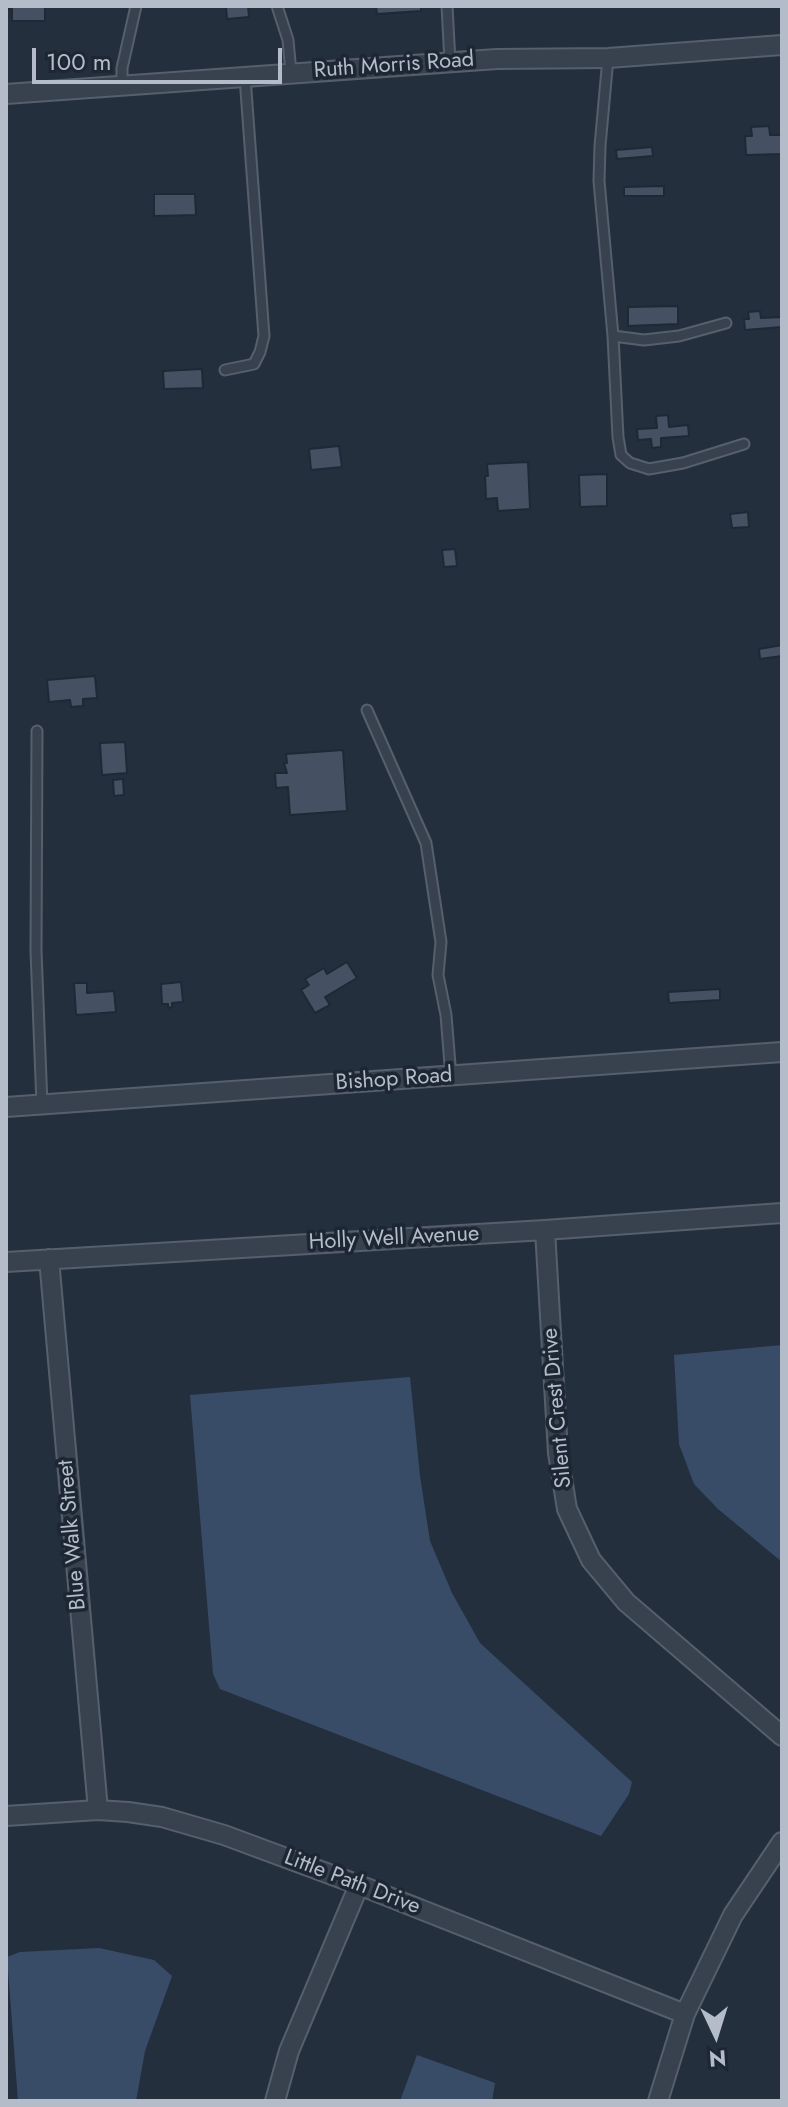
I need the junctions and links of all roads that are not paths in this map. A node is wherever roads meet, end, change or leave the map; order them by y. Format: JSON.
{"nodes":[{"id":1,"x":136,"y":6,"type":"edge"},
{"id":2,"x":277,"y":6,"type":"edge"},
{"id":3,"x":447,"y":6,"type":"edge"},
{"id":4,"x":782,"y":45,"type":"edge"},
{"id":5,"x":608,"y":58,"type":"junction"},
{"id":6,"x":450,"y":62,"type":"junction"},
{"id":7,"x":291,"y":73,"type":"junction"},
{"id":8,"x":245,"y":77,"type":"junction"},
{"id":9,"x":122,"y":85,"type":"junction"},
{"id":10,"x":6,"y":94,"type":"edge"},
{"id":11,"x":726,"y":323,"type":"dead end"},
{"id":12,"x":613,"y":336,"type":"junction"},
{"id":13,"x":225,"y":370,"type":"dead end"},
{"id":14,"x":744,"y":444,"type":"dead end"},
{"id":15,"x":367,"y":710,"type":"dead end"},
{"id":16,"x":37,"y":731,"type":"dead end"},
{"id":17,"x":782,"y":1052,"type":"edge"},
{"id":18,"x":451,"y":1077,"type":"junction"},
{"id":19,"x":42,"y":1105,"type":"junction"},
{"id":20,"x":6,"y":1107,"type":"edge"},
{"id":21,"x":782,"y":1213,"type":"edge"},
{"id":22,"x":545,"y":1230,"type":"junction"},
{"id":23,"x":49,"y":1259,"type":"junction"},
{"id":24,"x":6,"y":1262,"type":"edge"},
{"id":25,"x":782,"y":1736,"type":"edge"},
{"id":26,"x":98,"y":1810,"type":"junction"},
{"id":27,"x":6,"y":1816,"type":"edge"},
{"id":28,"x":782,"y":1842,"type":"edge"},
{"id":29,"x":359,"y":1885,"type":"junction"},
{"id":30,"x":685,"y":2014,"type":"junction"},
{"id":31,"x":275,"y":2101,"type":"edge"},
{"id":32,"x":658,"y":2101,"type":"edge"}],
"edges":[{"from":1,"to":9,"type":"lane"},
{"from":2,"to":7,"type":"lane"},
{"from":3,"to":6,"type":"lane"},
{"from":4,"to":5,"type":"street","name":"Ruth Morris Road"},
{"from":5,"to":6,"type":"street","name":"Ruth Morris Road"},
{"from":5,"to":12,"type":"lane"},
{"from":6,"to":7,"type":"street","name":"Ruth Morris Road"},
{"from":7,"to":8,"type":"street","name":"Ruth Morris Road"},
{"from":8,"to":9,"type":"street","name":"Ruth Morris Road"},
{"from":8,"to":13,"type":"lane"},
{"from":9,"to":10,"type":"street","name":"Ruth Morris Road"},
{"from":11,"to":12,"type":"lane"},
{"from":12,"to":14,"type":"lane"},
{"from":15,"to":18,"type":"lane"},
{"from":16,"to":19,"type":"lane"},
{"from":17,"to":18,"type":"street","name":"Bishop Road"},
{"from":18,"to":19,"type":"street","name":"Bishop Road"},
{"from":19,"to":20,"type":"street","name":"Bishop Road"},
{"from":21,"to":22,"type":"street","name":"Holly Well Avenue"},
{"from":22,"to":23,"type":"street","name":"Holly Well Avenue"},
{"from":22,"to":25,"type":"street","name":"Silent Crest Drive"},
{"from":23,"to":24,"type":"street","name":"Holly Well Avenue"},
{"from":23,"to":26,"type":"street","name":"Blue Walk Street"},
{"from":26,"to":27,"type":"street","name":"Little Path Drive"},
{"from":26,"to":29,"type":"street","name":"Little Path Drive"},
{"from":28,"to":30,"type":"street"},
{"from":29,"to":30,"type":"street","name":"Little Path Drive"},
{"from":29,"to":31,"type":"street"},
{"from":30,"to":32,"type":"street"}]}
